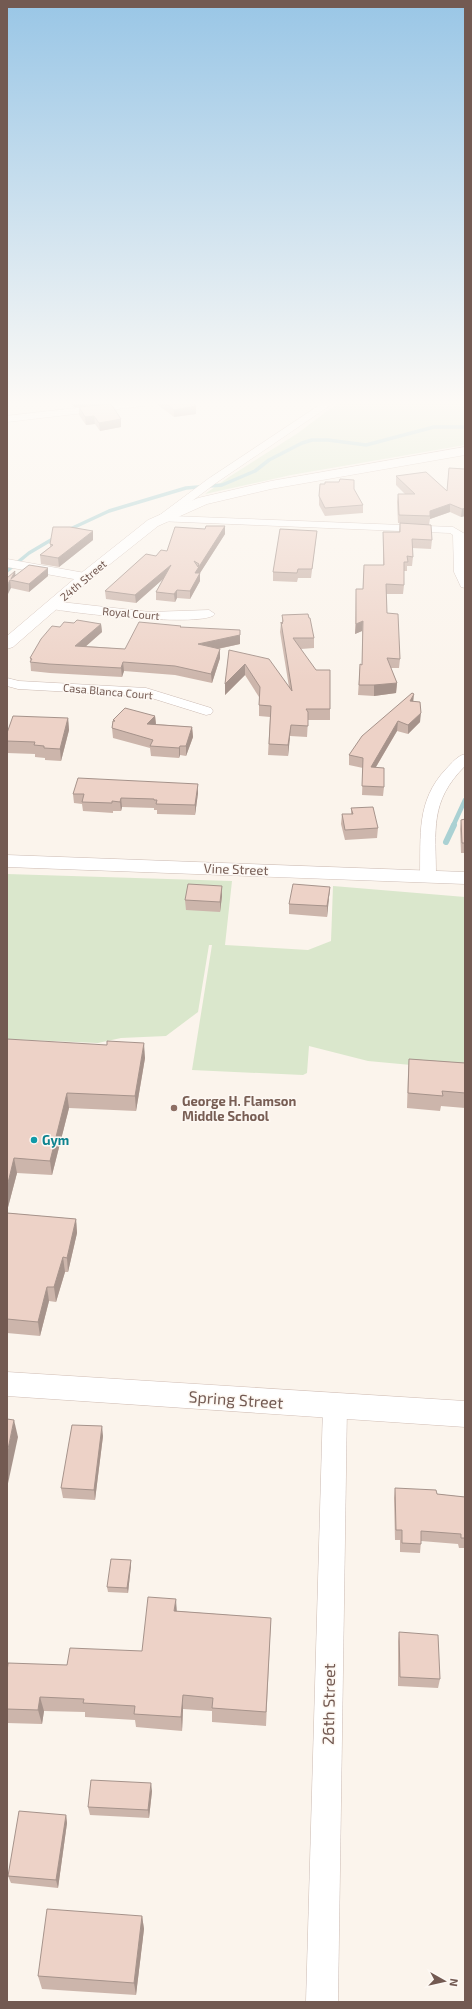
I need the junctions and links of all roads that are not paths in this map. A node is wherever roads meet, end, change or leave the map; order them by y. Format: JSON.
{"nodes":[{"id":1,"x":193,"y":496,"type":"edge"},
{"id":2,"x":222,"y":496,"type":"edge"},
{"id":3,"x":162,"y":519,"type":"junction"},
{"id":4,"x":7,"y":563,"type":"edge"},
{"id":5,"x":85,"y":577,"type":"junction"},
{"id":6,"x":465,"y":584,"type":"edge"},
{"id":7,"x":52,"y":605,"type":"junction"},
{"id":8,"x":209,"y":614,"type":"dead end"},
{"id":9,"x":7,"y":644,"type":"edge"},
{"id":10,"x":7,"y":682,"type":"edge"},
{"id":11,"x":206,"y":711,"type":"dead end"},
{"id":12,"x":465,"y":758,"type":"edge"},
{"id":13,"x":7,"y":861,"type":"edge"},
{"id":14,"x":428,"y":876,"type":"junction"},
{"id":15,"x":465,"y":878,"type":"edge"},
{"id":16,"x":7,"y":1384,"type":"edge"},
{"id":17,"x":335,"y":1406,"type":"junction"},
{"id":18,"x":465,"y":1414,"type":"edge"},
{"id":19,"x":322,"y":2002,"type":"edge"}],
"edges":[{"from":1,"to":3,"type":"street"},
{"from":2,"to":3,"type":"main road","name":"24th Street"},
{"from":3,"to":5,"type":"main road","name":"24th Street"},
{"from":3,"to":6,"type":"street"},
{"from":4,"to":5,"type":"street"},
{"from":5,"to":7,"type":"main road","name":"24th Street"},
{"from":7,"to":8,"type":"street","name":"Royal Court"},
{"from":7,"to":9,"type":"main road","name":"24th Street"},
{"from":10,"to":11,"type":"street","name":"Casa Blanca Court"},
{"from":12,"to":14,"type":"street"},
{"from":13,"to":14,"type":"main road","name":"Vine Street"},
{"from":14,"to":15,"type":"main road","name":"Vine Street"},
{"from":16,"to":17,"type":"main road","name":"Spring Street"},
{"from":17,"to":18,"type":"main road","name":"Spring Street"},
{"from":17,"to":19,"type":"street","name":"26th Street"}]}
